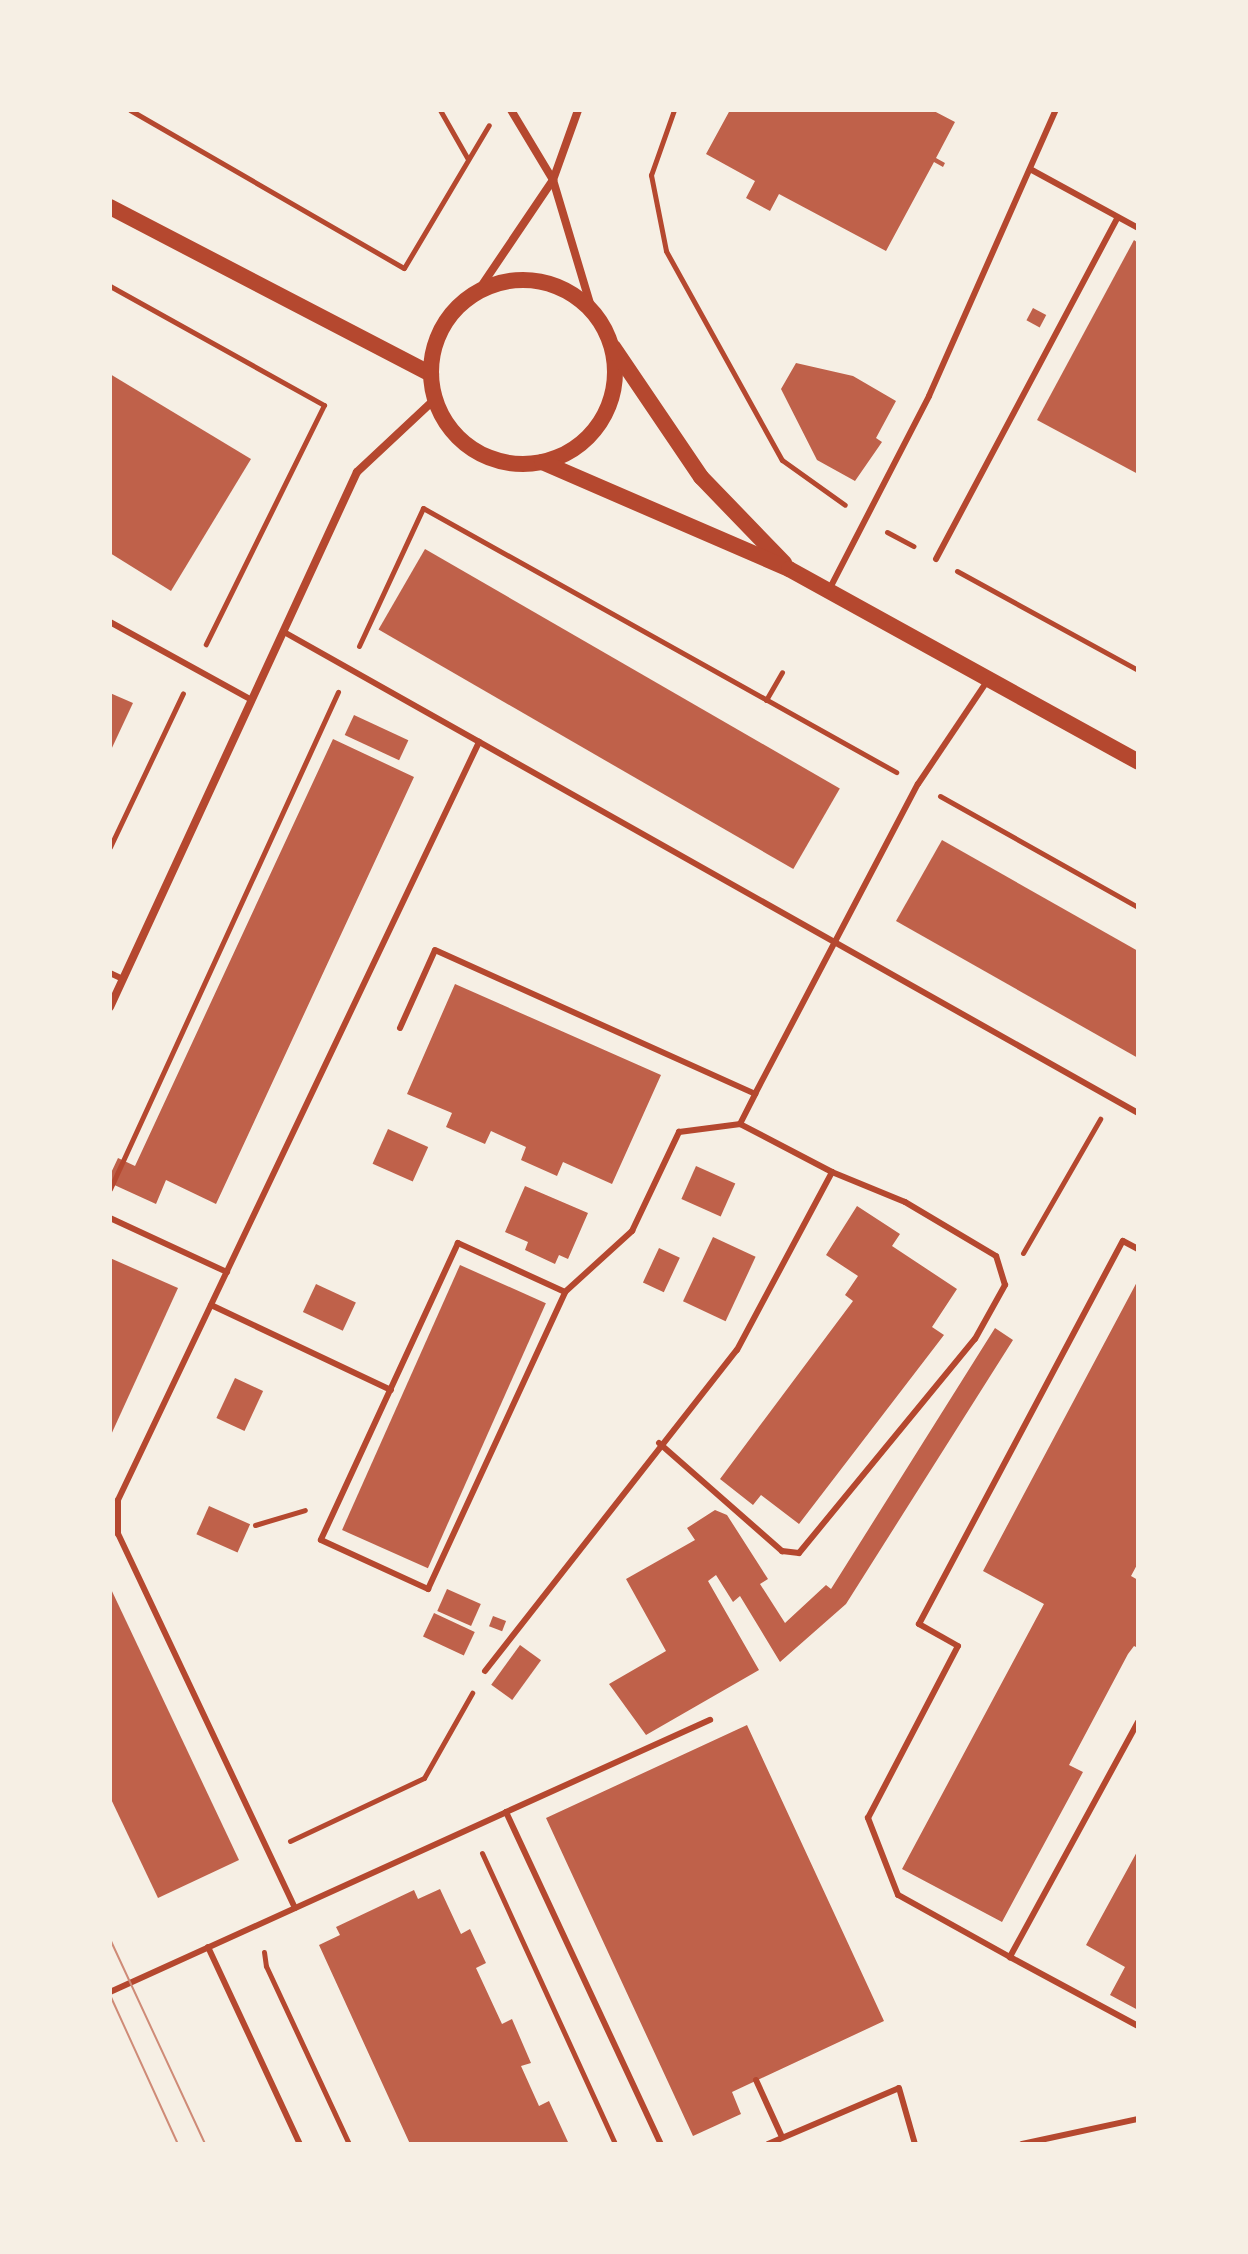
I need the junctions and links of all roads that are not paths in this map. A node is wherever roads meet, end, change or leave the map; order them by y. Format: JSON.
{"nodes":[{"id":1,"x":511,"y":110,"type":"edge"},
{"id":2,"x":578,"y":110,"type":"edge"},
{"id":3,"x":1056,"y":110,"type":"edge"},
{"id":4,"x":1030,"y":169,"type":"junction"},
{"id":5,"x":553,"y":180,"type":"junction"},
{"id":6,"x":110,"y":207,"type":"edge"},
{"id":7,"x":1118,"y":217,"type":"junction"},
{"id":8,"x":1138,"y":228,"type":"edge"},
{"id":9,"x":478,"y":291,"type":"junction"},
{"id":10,"x":592,"y":310,"type":"junction"},
{"id":11,"x":610,"y":342,"type":"junction"},
{"id":12,"x":431,"y":374,"type":"junction"},
{"id":13,"x":434,"y":400,"type":"junction"},
{"id":14,"x":542,"y":462,"type":"junction"},
{"id":15,"x":936,"y":559,"type":"road end"},
{"id":16,"x":789,"y":569,"type":"junction"},
{"id":17,"x":828,"y":591,"type":"junction"},
{"id":18,"x":110,"y":622,"type":"edge"},
{"id":19,"x":284,"y":632,"type":"junction"},
{"id":20,"x":988,"y":680,"type":"junction"},
{"id":21,"x":252,"y":700,"type":"junction"},
{"id":22,"x":479,"y":742,"type":"junction"},
{"id":23,"x":1138,"y":762,"type":"edge"},
{"id":24,"x":831,"y":942,"type":"junction"},
{"id":25,"x":110,"y":973,"type":"edge"},
{"id":26,"x":123,"y":979,"type":"junction"},
{"id":27,"x":110,"y":1007,"type":"edge"},
{"id":28,"x":400,"y":1028,"type":"dead end"},
{"id":29,"x":755,"y":1094,"type":"junction"},
{"id":30,"x":1138,"y":1113,"type":"edge"},
{"id":31,"x":740,"y":1124,"type":"junction"},
{"id":32,"x":832,"y":1172,"type":"junction"},
{"id":33,"x":110,"y":1218,"type":"edge"},
{"id":34,"x":1138,"y":1249,"type":"edge"},
{"id":35,"x":227,"y":1272,"type":"junction"},
{"id":36,"x":565,"y":1292,"type":"junction"},
{"id":37,"x":211,"y":1305,"type":"junction"},
{"id":38,"x":391,"y":1390,"type":"junction"},
{"id":39,"x":659,"y":1443,"type":"junction"},
{"id":40,"x":485,"y":1671,"type":"road end"},
{"id":41,"x":710,"y":1720,"type":"dead end"},
{"id":42,"x":1138,"y":1722,"type":"edge"},
{"id":43,"x":506,"y":1812,"type":"junction"},
{"id":44,"x":295,"y":1908,"type":"junction"},
{"id":45,"x":208,"y":1947,"type":"junction"},
{"id":46,"x":1010,"y":1957,"type":"junction"},
{"id":47,"x":110,"y":1992,"type":"edge"},
{"id":48,"x":1138,"y":2026,"type":"edge"},
{"id":49,"x":756,"y":2080,"type":"dead end"},
{"id":50,"x":1138,"y":2119,"type":"edge"},
{"id":51,"x":782,"y":2137,"type":"junction"},
{"id":52,"x":300,"y":2144,"type":"edge"},
{"id":53,"x":661,"y":2144,"type":"edge"},
{"id":54,"x":768,"y":2144,"type":"edge"},
{"id":55,"x":915,"y":2144,"type":"edge"},
{"id":56,"x":1022,"y":2144,"type":"edge"}],
"edges":[{"from":1,"to":5,"type":"street"},
{"from":2,"to":5,"type":"street"},
{"from":3,"to":4,"type":"lane"},
{"from":4,"to":7,"type":"lane"},
{"from":4,"to":17,"type":"lane"},
{"from":5,"to":9,"type":"street"},
{"from":5,"to":10,"type":"street"},
{"from":6,"to":12,"type":"main road"},
{"from":7,"to":8,"type":"lane"},
{"from":7,"to":15,"type":"lane"},
{"from":9,"to":10,"type":"main road"},
{"from":9,"to":12,"type":"main road"},
{"from":10,"to":11,"type":"main road"},
{"from":11,"to":14,"type":"main road"},
{"from":11,"to":16,"type":"main road"},
{"from":12,"to":13,"type":"main road"},
{"from":13,"to":14,"type":"main road"},
{"from":13,"to":19,"type":"street"},
{"from":14,"to":16,"type":"main road"},
{"from":16,"to":17,"type":"main road"},
{"from":17,"to":20,"type":"main road"},
{"from":18,"to":21,"type":"lane"},
{"from":19,"to":21,"type":"street"},
{"from":19,"to":22,"type":"lane"},
{"from":20,"to":23,"type":"main road"},
{"from":20,"to":24,"type":"lane"},
{"from":21,"to":26,"type":"street"},
{"from":22,"to":24,"type":"lane"},
{"from":22,"to":35,"type":"lane"},
{"from":24,"to":29,"type":"lane"},
{"from":24,"to":30,"type":"lane"},
{"from":25,"to":26,"type":"lane"},
{"from":26,"to":27,"type":"street"},
{"from":28,"to":29,"type":"lane"},
{"from":29,"to":31,"type":"lane"},
{"from":31,"to":32,"type":"lane"},
{"from":31,"to":36,"type":"lane"},
{"from":32,"to":39,"type":"lane"},
{"from":32,"to":39,"type":"lane"},
{"from":33,"to":35,"type":"lane"},
{"from":34,"to":46,"type":"lane"},
{"from":35,"to":37,"type":"lane"},
{"from":36,"to":38,"type":"lane"},
{"from":36,"to":38,"type":"lane"},
{"from":37,"to":38,"type":"lane"},
{"from":37,"to":44,"type":"lane"},
{"from":39,"to":40,"type":"lane"},
{"from":41,"to":43,"type":"lane"},
{"from":42,"to":46,"type":"lane"},
{"from":43,"to":44,"type":"lane"},
{"from":43,"to":53,"type":"lane"},
{"from":44,"to":45,"type":"lane"},
{"from":45,"to":47,"type":"lane"},
{"from":45,"to":52,"type":"lane"},
{"from":46,"to":48,"type":"lane"},
{"from":49,"to":51,"type":"lane"},
{"from":50,"to":56,"type":"lane"},
{"from":51,"to":54,"type":"lane"},
{"from":51,"to":55,"type":"lane"}]}
